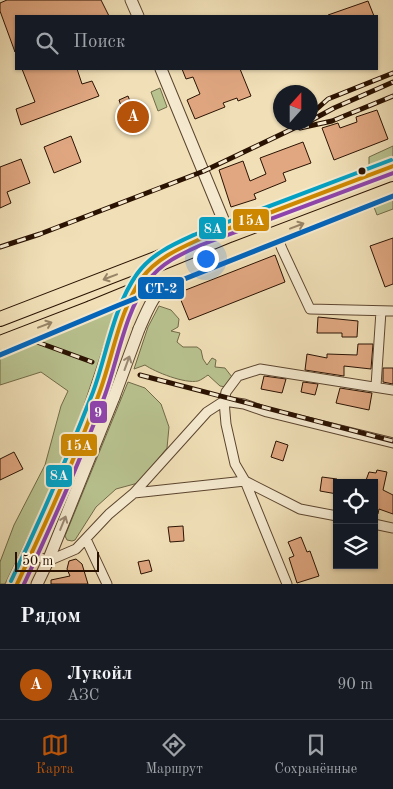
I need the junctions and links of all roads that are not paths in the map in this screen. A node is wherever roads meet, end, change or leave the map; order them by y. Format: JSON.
{"nodes":[{"id":1,"x":131,"y":0,"type":"edge"},
{"id":2,"x":138,"y":15,"type":"edge"},
{"id":3,"x":161,"y":70,"type":"edge"},
{"id":4,"x":393,"y":166,"type":"edge"},
{"id":5,"x":393,"y":189,"type":"edge"},
{"id":6,"x":228,"y":229,"type":"junction"},
{"id":7,"x":276,"y":234,"type":"junction"},
{"id":8,"x":168,"y":254,"type":"junction"},
{"id":9,"x":132,"y":268,"type":"junction"},
{"id":10,"x":151,"y":284,"type":"junction"},
{"id":11,"x":138,"y":288,"type":"junction"},
{"id":12,"x":111,"y":299,"type":"junction"},
{"id":13,"x":381,"y":311,"type":"junction"},
{"id":14,"x":393,"y":311,"type":"edge"},
{"id":15,"x":0,"y":319,"type":"edge"},
{"id":16,"x":124,"y":321,"type":"junction"},
{"id":17,"x":0,"y":343,"type":"edge"},
{"id":18,"x":376,"y":386,"type":"junction"},
{"id":19,"x":393,"y":390,"type":"edge"},
{"id":20,"x":224,"y":401,"type":"junction"},
{"id":21,"x":393,"y":444,"type":"edge"},
{"id":22,"x":245,"y":481,"type":"junction"},
{"id":23,"x":134,"y":493,"type":"junction"},
{"id":24,"x":333,"y":515,"type":"edge"},
{"id":25,"x":378,"y":525,"type":"edge"},
{"id":26,"x":393,"y":528,"type":"edge"},
{"id":27,"x":86,"y":539,"type":"junction"},
{"id":28,"x":32,"y":554,"type":"junction"},
{"id":29,"x":48,"y":561,"type":"junction"},
{"id":30,"x":17,"y":584,"type":"edge"},
{"id":31,"x":37,"y":584,"type":"edge"},
{"id":32,"x":107,"y":584,"type":"edge"},
{"id":33,"x":288,"y":584,"type":"edge"}],
"edges":[{"from":1,"to":2,"type":"street"},
{"from":3,"to":6,"type":"street"},
{"from":4,"to":6,"type":"main road"},
{"from":7,"to":5,"type":"main road","one_way":true},
{"from":6,"to":8,"type":"main road"},
{"from":7,"to":10,"type":"main road"},
{"from":7,"to":13,"type":"street"},
{"from":8,"to":9,"type":"main road"},
{"from":8,"to":10,"type":"street"},
{"from":9,"to":10,"type":"street"},
{"from":9,"to":15,"type":"main road","one_way":true},
{"from":10,"to":11,"type":"main road"},
{"from":29,"to":10,"type":"street","one_way":true,"bridge":true},
{"from":11,"to":12,"type":"main road"},
{"from":11,"to":16,"type":"street"},
{"from":12,"to":16,"type":"street"},
{"from":17,"to":12,"type":"main road","one_way":true,"bridge":true},
{"from":13,"to":14,"type":"street"},
{"from":13,"to":18,"type":"street"},
{"from":16,"to":28,"type":"street","bridge":true},
{"from":18,"to":19,"type":"street"},
{"from":18,"to":20,"type":"street"},
{"from":20,"to":21,"type":"street"},
{"from":20,"to":22,"type":"street"},
{"from":20,"to":23,"type":"street"},
{"from":22,"to":23,"type":"street"},
{"from":22,"to":24,"type":"street"},
{"from":22,"to":33,"type":"street"},
{"from":23,"to":27,"type":"street"},
{"from":25,"to":26,"type":"street"},
{"from":27,"to":29,"type":"street"},
{"from":27,"to":32,"type":"street"},
{"from":28,"to":29,"type":"street"},
{"from":28,"to":30,"type":"street"},
{"from":29,"to":31,"type":"street"}]}
